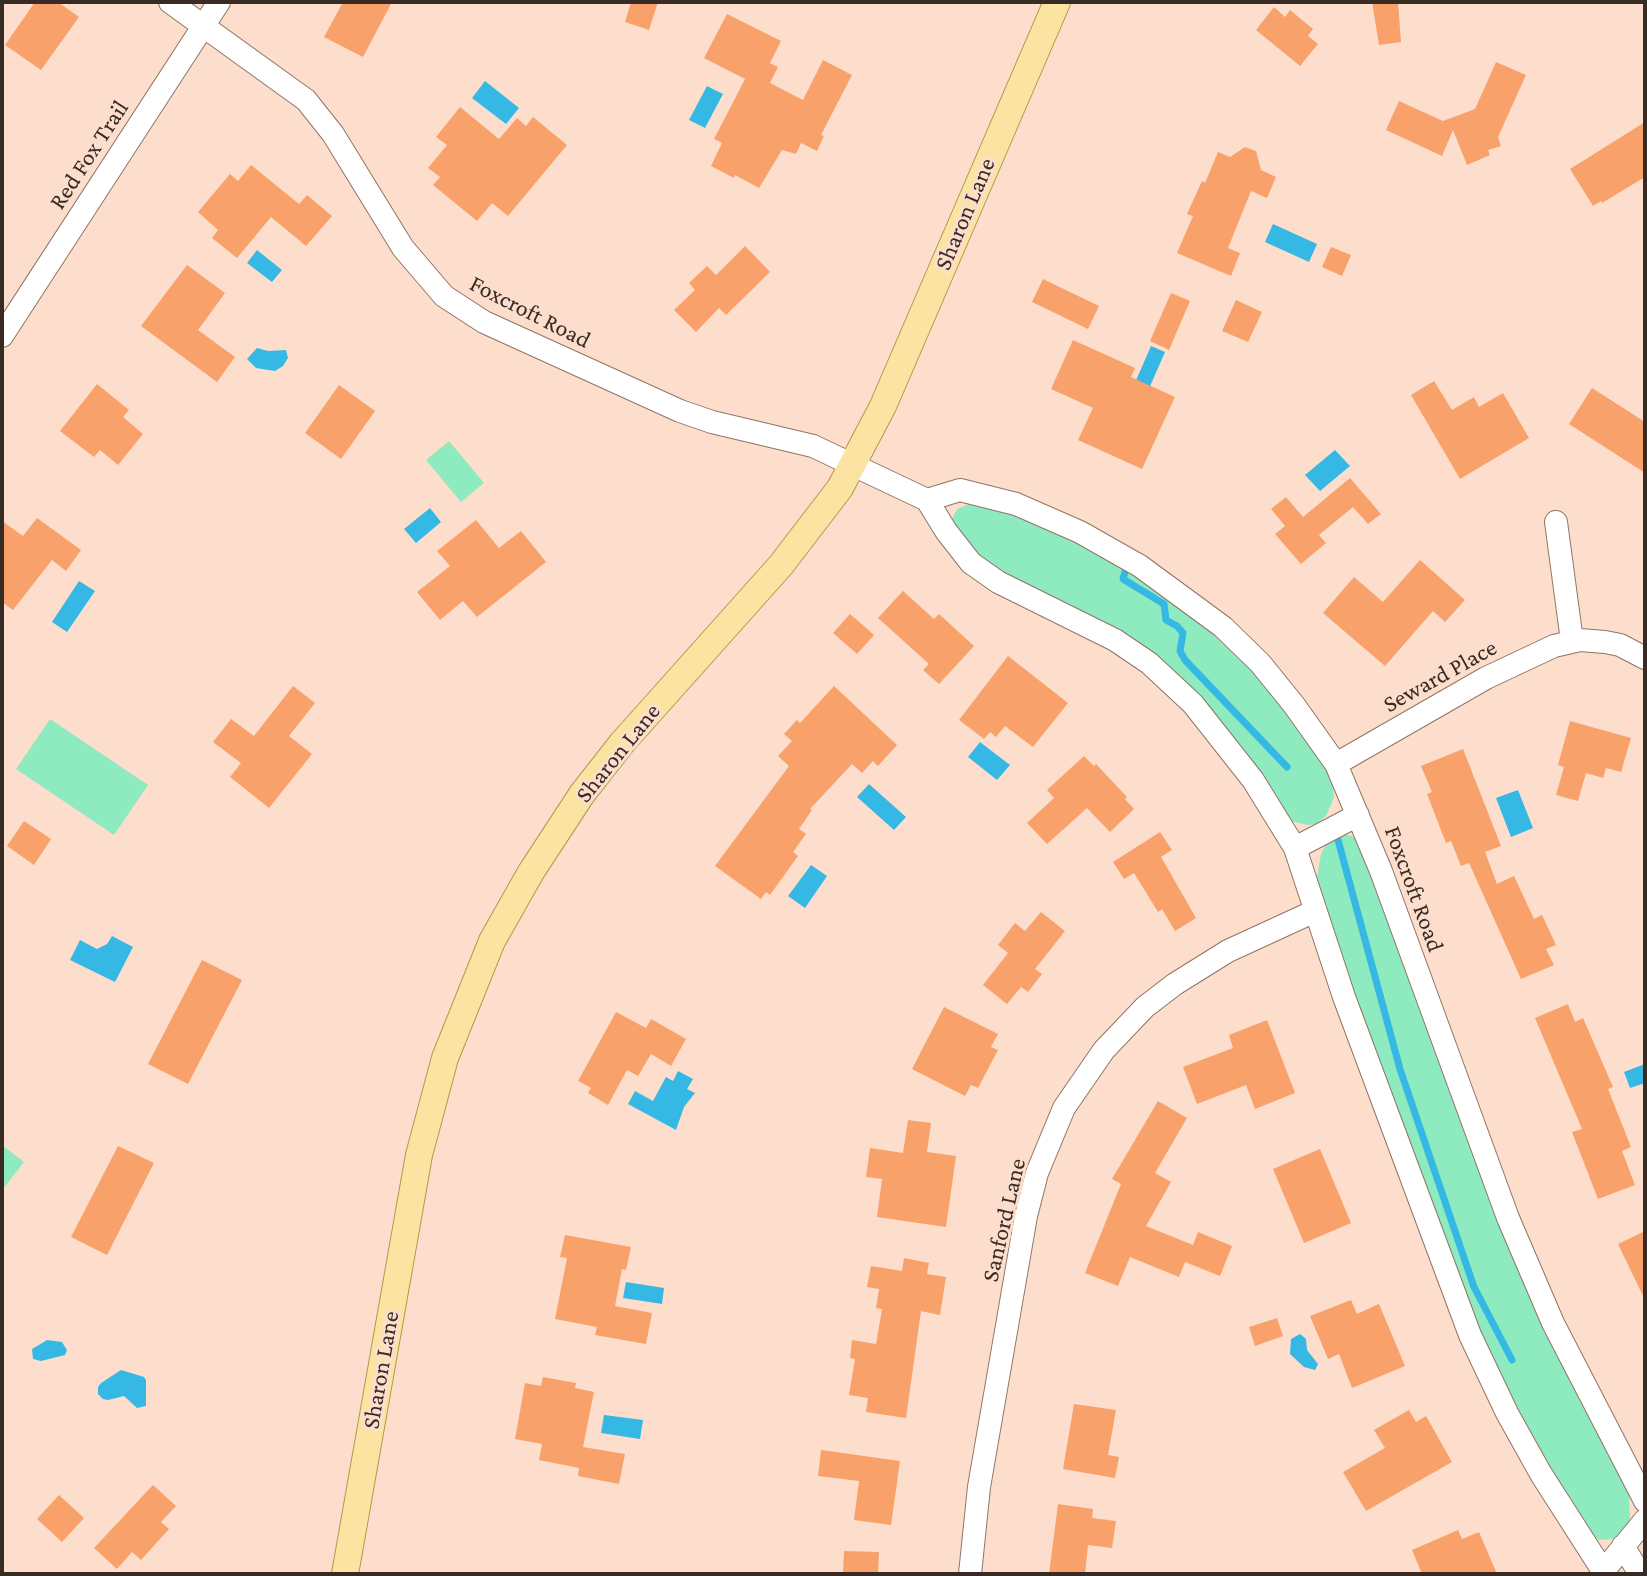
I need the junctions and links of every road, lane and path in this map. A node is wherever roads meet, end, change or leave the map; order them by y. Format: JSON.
{"nodes":[{"id":1,"x":170,"y":2,"type":"edge"},
{"id":2,"x":219,"y":2,"type":"edge"},
{"id":3,"x":1057,"y":2,"type":"edge"},
{"id":4,"x":204,"y":25,"type":"junction"},
{"id":5,"x":2,"y":336,"type":"edge"},
{"id":6,"x":854,"y":465,"type":"junction"},
{"id":7,"x":927,"y":500,"type":"junction"},
{"id":8,"x":1556,"y":522,"type":"dead end"},
{"id":9,"x":1572,"y":641,"type":"junction"},
{"id":10,"x":1645,"y":658,"type":"edge"},
{"id":11,"x":1336,"y":764,"type":"junction"},
{"id":12,"x":1358,"y":815,"type":"junction"},
{"id":13,"x":1295,"y":848,"type":"junction"},
{"id":14,"x":1315,"y":911,"type":"junction"},
{"id":15,"x":1645,"y":1501,"type":"edge"},
{"id":16,"x":1645,"y":1520,"type":"edge"},
{"id":17,"x":1623,"y":1546,"type":"junction"},
{"id":18,"x":1602,"y":1573,"type":"edge"},
{"id":19,"x":345,"y":1574,"type":"edge"},
{"id":20,"x":970,"y":1574,"type":"edge"},
{"id":21,"x":1640,"y":1574,"type":"edge"}],
"edges":[{"from":1,"to":4,"type":"street","name":"Foxcroft Road"},
{"from":2,"to":4,"type":"street","name":"Red Fox Trail"},
{"from":3,"to":6,"type":"main road","name":"Sharon Lane"},
{"from":4,"to":5,"type":"street","name":"Red Fox Trail"},
{"from":4,"to":6,"type":"street","name":"Foxcroft Road"},
{"from":6,"to":7,"type":"street","name":"Foxcroft Road"},
{"from":6,"to":19,"type":"main road","name":"Sharon Lane"},
{"from":7,"to":11,"type":"street","name":"Foxcroft Road"},
{"from":7,"to":13,"type":"street"},
{"from":8,"to":9,"type":"street"},
{"from":9,"to":10,"type":"street","name":"Seward Place"},
{"from":9,"to":11,"type":"street","name":"Seward Place"},
{"from":11,"to":12,"type":"street","name":"Foxcroft Road"},
{"from":12,"to":13,"type":"street"},
{"from":12,"to":15,"type":"street","name":"Foxcroft Road"},
{"from":13,"to":14,"type":"street"},
{"from":14,"to":18,"type":"street"},
{"from":14,"to":20,"type":"street","name":"Sanford Lane"},
{"from":16,"to":17,"type":"street"},
{"from":17,"to":18,"type":"street"},
{"from":17,"to":21,"type":"street"}]}
